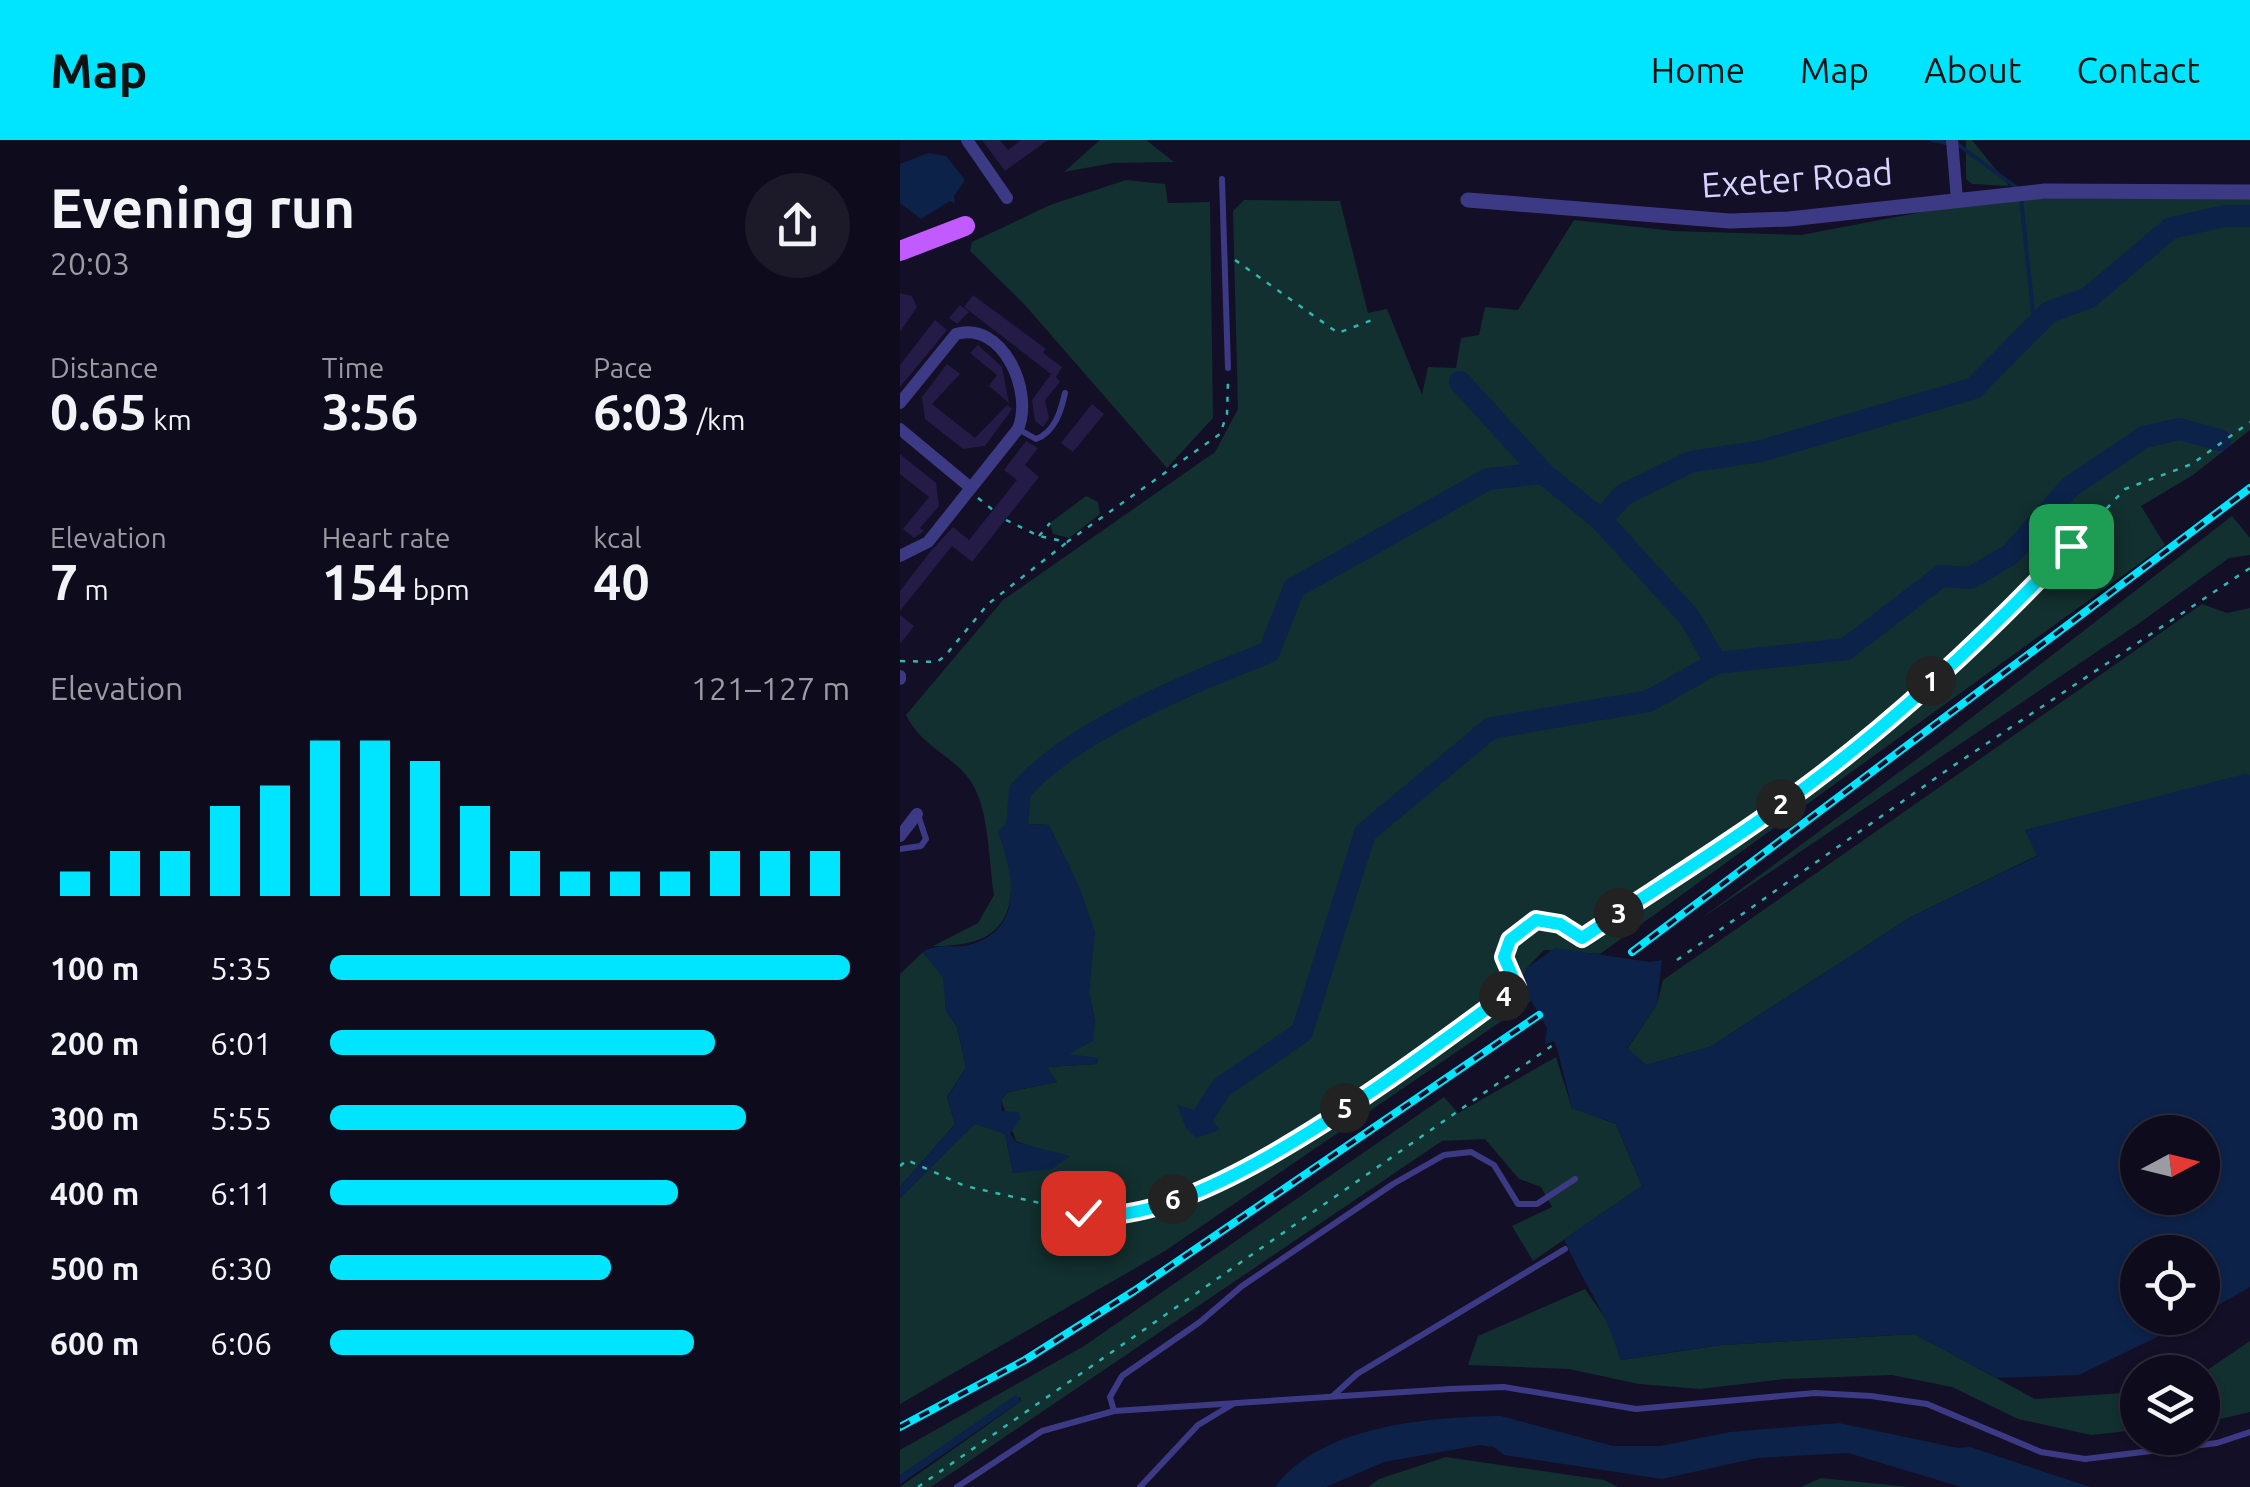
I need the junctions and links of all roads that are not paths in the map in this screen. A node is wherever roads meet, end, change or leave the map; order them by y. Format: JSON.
{"nodes":[{"id":1,"x":967,"y":140,"type":"edge"},
{"id":2,"x":1952,"y":140,"type":"edge"},
{"id":3,"x":1222,"y":179,"type":"dead end"},
{"id":4,"x":2250,"y":192,"type":"edge"},
{"id":5,"x":1007,"y":198,"type":"dead end"},
{"id":6,"x":1957,"y":199,"type":"junction"},
{"id":7,"x":1468,"y":200,"type":"dead end"},
{"id":8,"x":964,"y":226,"type":"dead end"},
{"id":9,"x":900,"y":251,"type":"edge"},
{"id":10,"x":1228,"y":368,"type":"road end"},
{"id":11,"x":1065,"y":393,"type":"dead end"},
{"id":12,"x":900,"y":403,"type":"edge"},
{"id":13,"x":1060,"y":414,"type":"junction"},
{"id":14,"x":1070,"y":416,"type":"dead end"},
{"id":15,"x":1018,"y":428,"type":"junction"},
{"id":16,"x":900,"y":429,"type":"edge"},
{"id":17,"x":970,"y":489,"type":"junction"},
{"id":18,"x":900,"y":556,"type":"edge"},
{"id":19,"x":918,"y":814,"type":"joint"},
{"id":20,"x":900,"y":836,"type":"edge"},
{"id":21,"x":900,"y":850,"type":"edge"},
{"id":22,"x":1575,"y":1179,"type":"dead end"},
{"id":23,"x":1565,"y":1250,"type":"dead end"},
{"id":24,"x":1334,"y":1395,"type":"junction"},
{"id":25,"x":1234,"y":1403,"type":"junction"},
{"id":26,"x":1114,"y":1411,"type":"junction"},
{"id":27,"x":2250,"y":1432,"type":"edge"},
{"id":28,"x":957,"y":1487,"type":"edge"},
{"id":29,"x":1140,"y":1487,"type":"edge"}],
"edges":[{"from":1,"to":5,"type":"street"},
{"from":2,"to":6,"type":"street"},
{"from":3,"to":10,"type":"lane"},
{"from":4,"to":6,"type":"street","name":"Exeter Road"},
{"from":6,"to":7,"type":"street","name":"Exeter Road"},
{"from":8,"to":9,"type":"main road"},
{"from":11,"to":13,"type":"lane"},
{"from":12,"to":15,"type":"street"},
{"from":13,"to":14,"type":"lane"},
{"from":13,"to":15,"type":"lane"},
{"from":15,"to":17,"type":"street"},
{"from":16,"to":17,"type":"street"},
{"from":17,"to":18,"type":"street"},
{"from":19,"to":20,"type":"street"},
{"from":19,"to":21,"type":"lane"},
{"from":22,"to":26,"type":"lane"},
{"from":23,"to":24,"type":"lane"},
{"from":24,"to":25,"type":"lane"},
{"from":24,"to":27,"type":"lane"},
{"from":25,"to":26,"type":"lane"},
{"from":25,"to":29,"type":"lane"},
{"from":26,"to":28,"type":"lane"}]}
